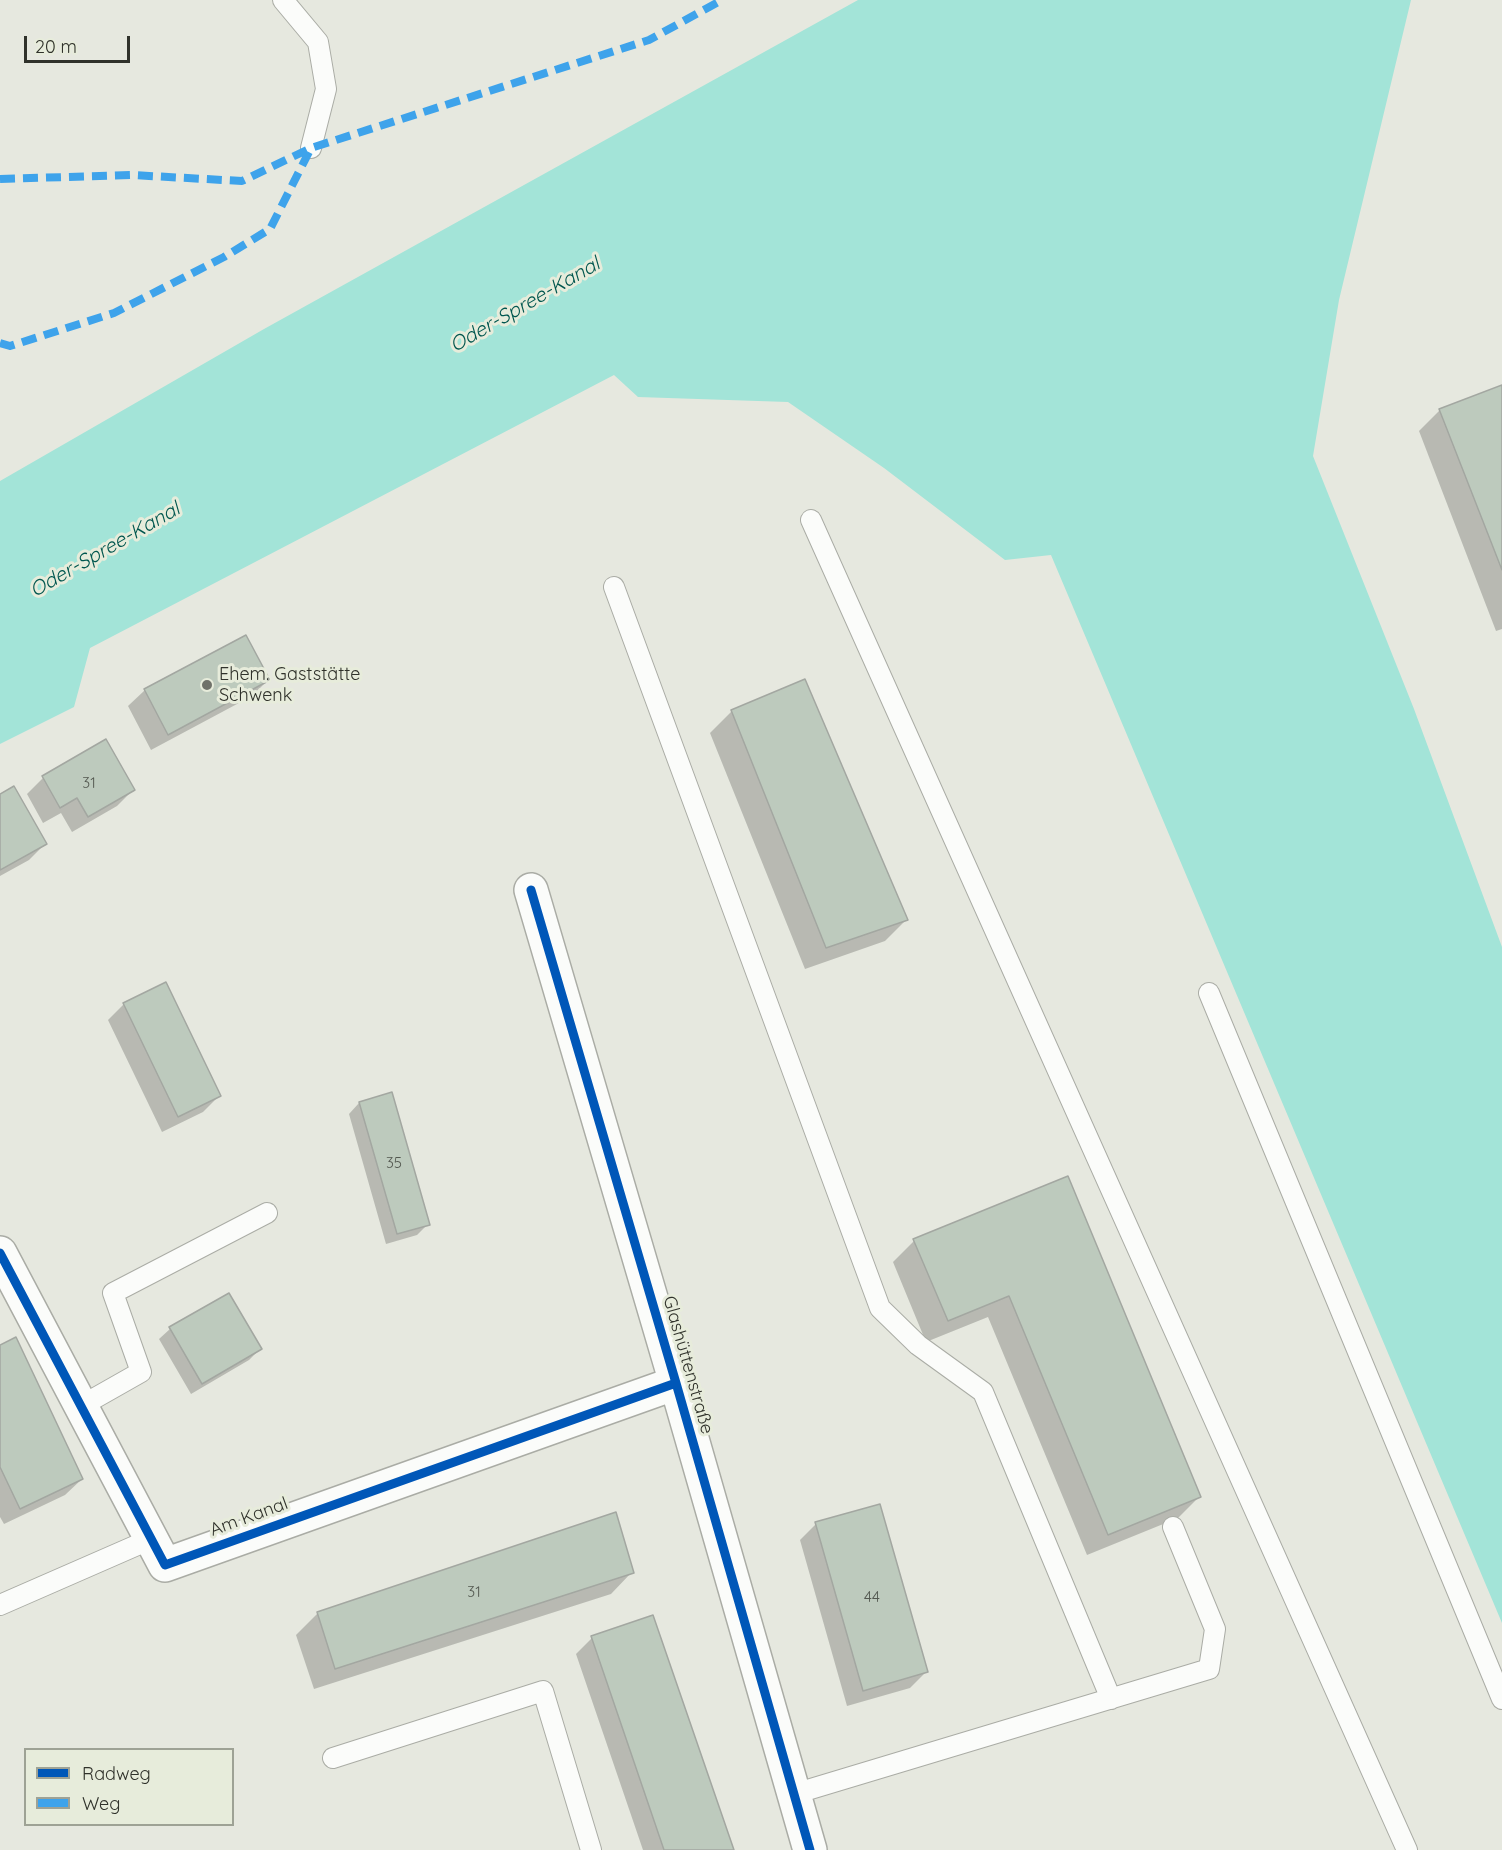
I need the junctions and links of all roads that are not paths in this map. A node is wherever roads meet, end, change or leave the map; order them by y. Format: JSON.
{"nodes":[{"id":1,"x":283,"y":0,"type":"edge"},
{"id":2,"x":311,"y":148,"type":"dead end"},
{"id":3,"x":811,"y":520,"type":"dead end"},
{"id":4,"x":614,"y":587,"type":"dead end"},
{"id":5,"x":531,"y":890,"type":"dead end"},
{"id":6,"x":1209,"y":993,"type":"dead end"},
{"id":7,"x":267,"y":1213,"type":"dead end"},
{"id":8,"x":0,"y":1253,"type":"edge"},
{"id":9,"x":676,"y":1383,"type":"junction"},
{"id":10,"x":81,"y":1406,"type":"junction"},
{"id":11,"x":1173,"y":1527,"type":"dead end"},
{"id":12,"x":151,"y":1539,"type":"junction"},
{"id":13,"x":0,"y":1605,"type":"edge"},
{"id":14,"x":1111,"y":1699,"type":"junction"},
{"id":15,"x":1502,"y":1699,"type":"edge"},
{"id":16,"x":333,"y":1758,"type":"dead end"},
{"id":17,"x":794,"y":1794,"type":"junction"},
{"id":18,"x":591,"y":1850,"type":"edge"},
{"id":19,"x":810,"y":1850,"type":"edge"},
{"id":20,"x":1407,"y":1850,"type":"edge"}],
"edges":[{"from":1,"to":2,"type":"lane"},
{"from":3,"to":20,"type":"lane"},
{"from":4,"to":14,"type":"lane"},
{"from":5,"to":9,"type":"street","name":"Glashüttenstraße"},
{"from":6,"to":15,"type":"lane"},
{"from":7,"to":10,"type":"lane"},
{"from":8,"to":10,"type":"street","name":"Am Kanal"},
{"from":9,"to":12,"type":"street","name":"Am Kanal"},
{"from":9,"to":17,"type":"street","name":"Glashüttenstraße"},
{"from":10,"to":12,"type":"street","name":"Am Kanal"},
{"from":11,"to":14,"type":"lane"},
{"from":12,"to":13,"type":"lane"},
{"from":14,"to":17,"type":"lane"},
{"from":16,"to":18,"type":"lane"},
{"from":17,"to":19,"type":"street","name":"Glashüttenstraße"}]}
